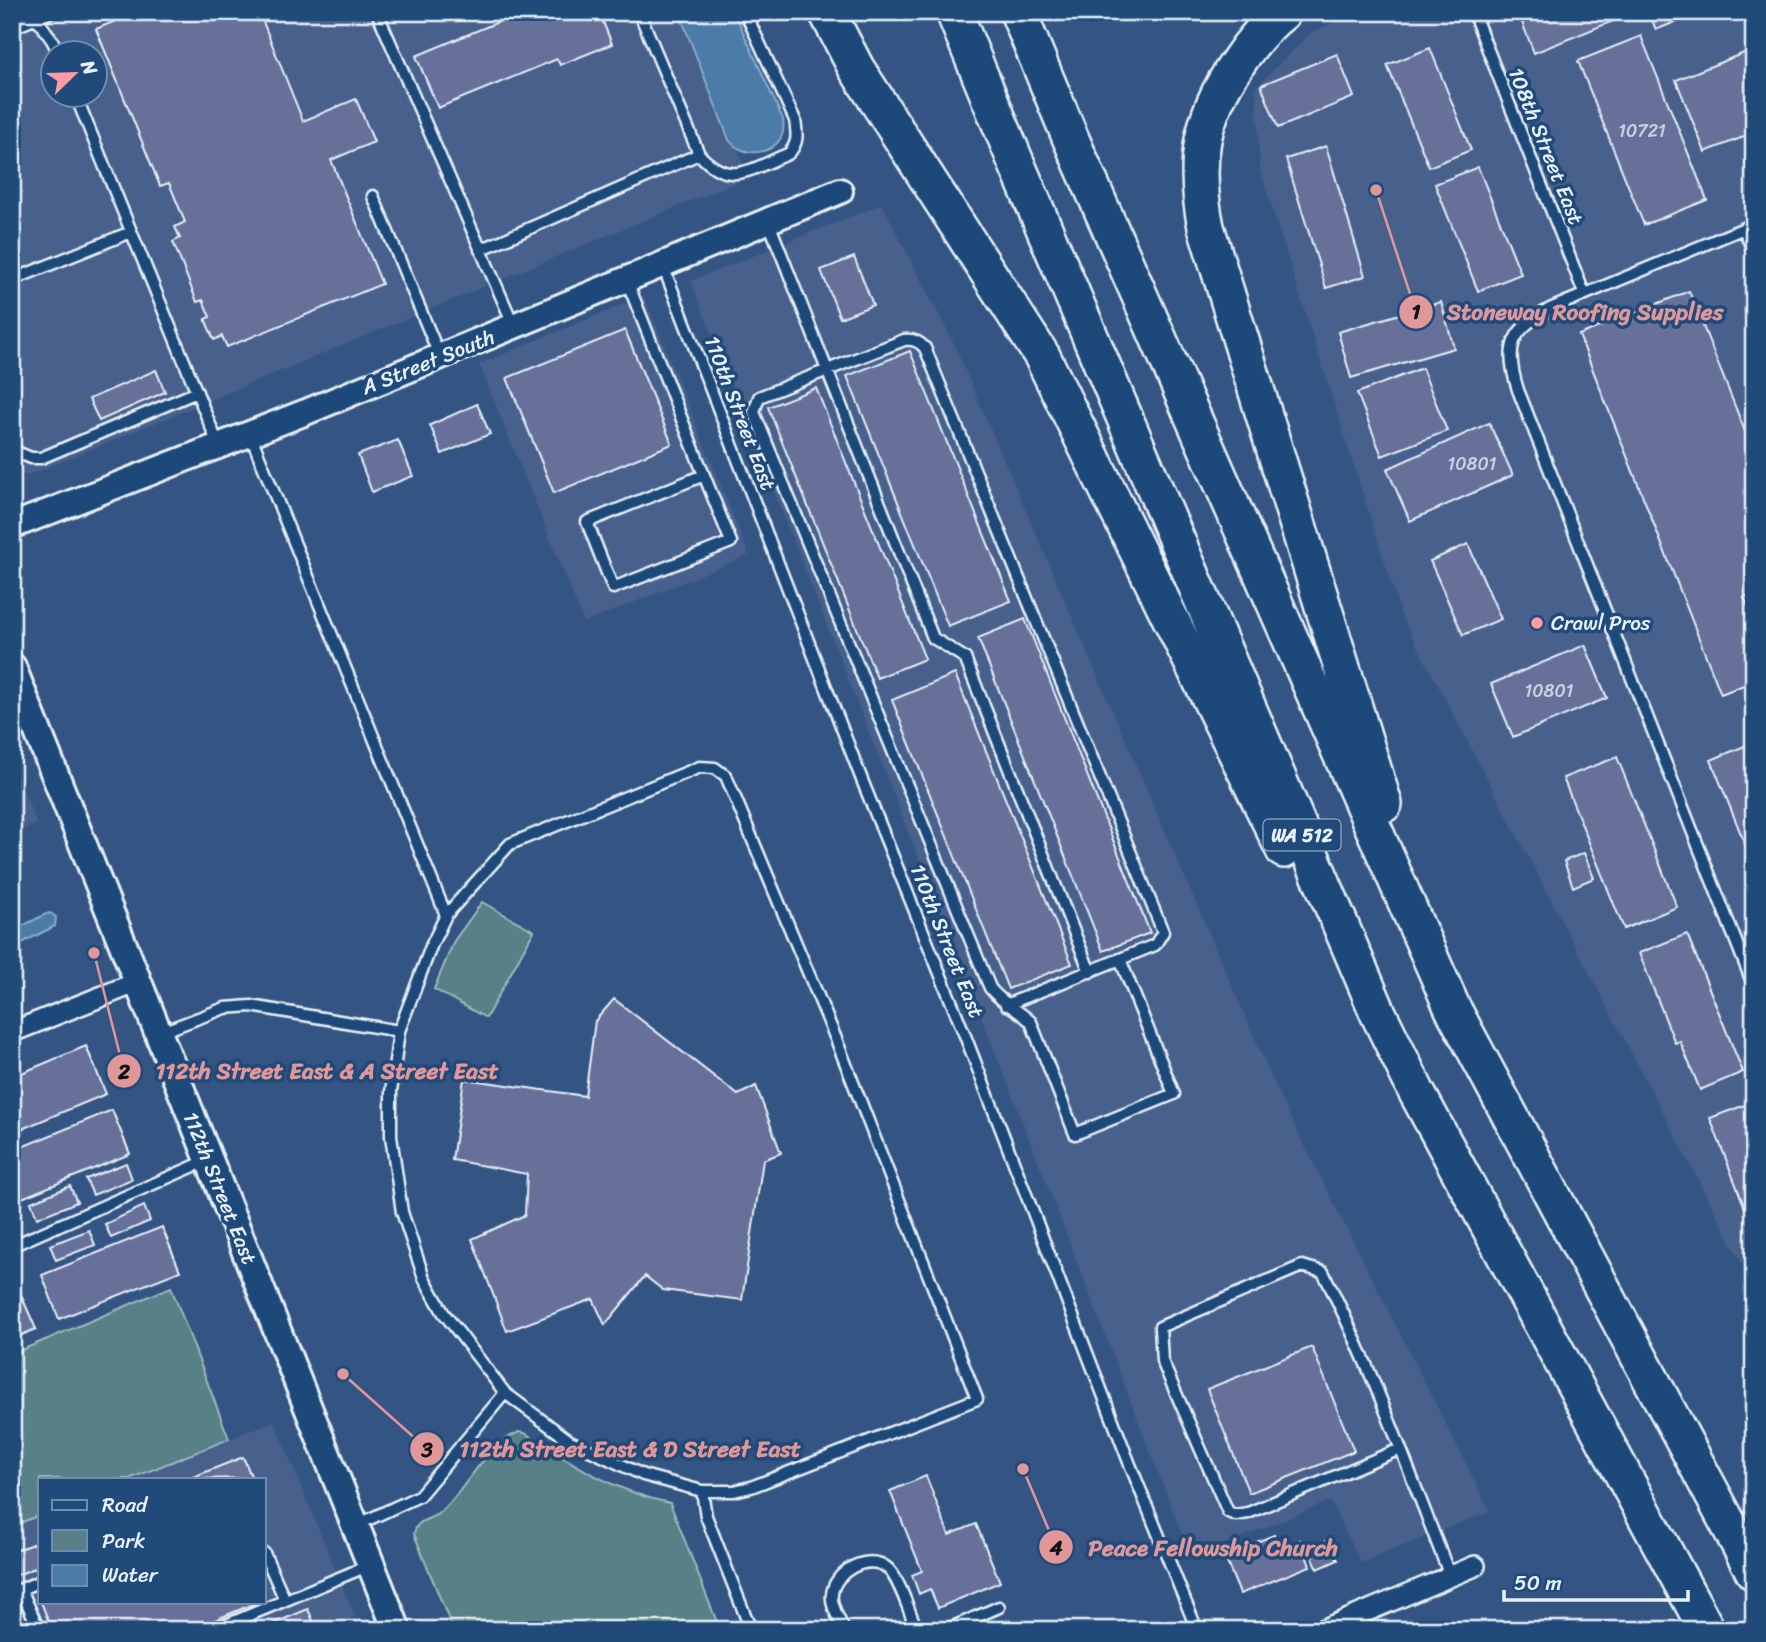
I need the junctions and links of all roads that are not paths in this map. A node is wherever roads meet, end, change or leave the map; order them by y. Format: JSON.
{"nodes":[{"id":1,"x":51,"y":12,"type":"edge"},
{"id":2,"x":377,"y":12,"type":"edge"},
{"id":3,"x":639,"y":12,"type":"edge"},
{"id":4,"x":745,"y":12,"type":"edge"},
{"id":5,"x":827,"y":12,"type":"edge"},
{"id":6,"x":954,"y":12,"type":"edge"},
{"id":7,"x":1018,"y":12,"type":"edge"},
{"id":8,"x":1283,"y":12,"type":"edge"},
{"id":9,"x":1473,"y":12,"type":"edge"},
{"id":10,"x":33,"y":15,"type":"edge"},
{"id":11,"x":12,"y":28,"type":"edge"},
{"id":12,"x":50,"y":38,"type":"edge"},
{"id":13,"x":81,"y":108,"type":"edge"},
{"id":14,"x":699,"y":154,"type":"junction"},
{"id":15,"x":840,"y":191,"type":"dead end"},
{"id":16,"x":373,"y":196,"type":"dead end"},
{"id":17,"x":769,"y":222,"type":"junction"},
{"id":18,"x":1749,"y":227,"type":"edge"},
{"id":19,"x":131,"y":232,"type":"junction"},
{"id":20,"x":480,"y":250,"type":"junction"},
{"id":21,"x":1754,"y":253,"type":"edge"},
{"id":22,"x":663,"y":266,"type":"junction"},
{"id":23,"x":12,"y":280,"type":"edge"},
{"id":24,"x":626,"y":281,"type":"junction"},
{"id":25,"x":1584,"y":293,"type":"junction"},
{"id":26,"x":514,"y":327,"type":"junction"},
{"id":27,"x":440,"y":357,"type":"junction"},
{"id":28,"x":827,"y":370,"type":"junction"},
{"id":29,"x":197,"y":393,"type":"junction"},
{"id":30,"x":249,"y":434,"type":"junction"},
{"id":31,"x":219,"y":446,"type":"junction"},
{"id":32,"x":12,"y":450,"type":"edge"},
{"id":33,"x":705,"y":475,"type":"junction"},
{"id":34,"x":12,"y":526,"type":"edge"},
{"id":35,"x":12,"y":667,"type":"edge"},
{"id":36,"x":446,"y":915,"type":"junction"},
{"id":37,"x":1120,"y":960,"type":"junction"},
{"id":38,"x":1090,"y":972,"type":"junction"},
{"id":39,"x":138,"y":982,"type":"junction"},
{"id":40,"x":1754,"y":987,"type":"edge"},
{"id":41,"x":1006,"y":1005,"type":"junction"},
{"id":42,"x":1452,"y":1007,"type":"junction"},
{"id":43,"x":398,"y":1031,"type":"junction"},
{"id":44,"x":12,"y":1032,"type":"edge"},
{"id":45,"x":158,"y":1033,"type":"junction"},
{"id":46,"x":1416,"y":1091,"type":"junction"},
{"id":47,"x":209,"y":1160,"type":"junction"},
{"id":48,"x":12,"y":1246,"type":"edge"},
{"id":49,"x":505,"y":1393,"type":"junction"},
{"id":50,"x":1400,"y":1449,"type":"junction"},
{"id":51,"x":702,"y":1491,"type":"junction"},
{"id":52,"x":355,"y":1526,"type":"junction"},
{"id":53,"x":266,"y":1557,"type":"edge"},
{"id":54,"x":371,"y":1565,"type":"junction"},
{"id":55,"x":1475,"y":1566,"type":"dead end"},
{"id":56,"x":1754,"y":1572,"type":"edge"},
{"id":57,"x":1450,"y":1576,"type":"junction"},
{"id":58,"x":38,"y":1582,"type":"edge"},
{"id":59,"x":17,"y":1591,"type":"edge"},
{"id":60,"x":285,"y":1600,"type":"junction"},
{"id":61,"x":999,"y":1607,"type":"dead end"},
{"id":62,"x":39,"y":1630,"type":"edge"},
{"id":63,"x":214,"y":1630,"type":"edge"},
{"id":64,"x":397,"y":1630,"type":"edge"},
{"id":65,"x":751,"y":1630,"type":"edge"},
{"id":66,"x":844,"y":1630,"type":"edge"},
{"id":67,"x":916,"y":1630,"type":"edge"},
{"id":68,"x":946,"y":1630,"type":"edge"},
{"id":69,"x":1197,"y":1630,"type":"edge"},
{"id":70,"x":1322,"y":1630,"type":"edge"},
{"id":71,"x":1707,"y":1630,"type":"edge"}],
"edges":[{"from":1,"to":10,"type":"lane"},
{"from":2,"to":20,"type":"lane"},
{"from":3,"to":14,"type":"lane"},
{"from":4,"to":14,"type":"lane"},
{"from":5,"to":46,"type":"highway"},
{"from":6,"to":46,"type":"highway","number":"WA 512"},
{"from":7,"to":42,"type":"highway","number":"WA 512"},
{"from":8,"to":42,"type":"highway"},
{"from":9,"to":25,"type":"lane","name":"108th Street East"},
{"from":10,"to":11,"type":"lane"},
{"from":10,"to":12,"type":"lane"},
{"from":13,"to":19,"type":"lane"},
{"from":14,"to":20,"type":"lane"},
{"from":15,"to":17,"type":"street","name":"A Street South"},
{"from":16,"to":27,"type":"lane"},
{"from":17,"to":22,"type":"street","name":"A Street South"},
{"from":17,"to":28,"type":"lane"},
{"from":18,"to":21,"type":"lane"},
{"from":18,"to":25,"type":"lane"},
{"from":19,"to":23,"type":"lane"},
{"from":19,"to":29,"type":"lane"},
{"from":20,"to":26,"type":"lane"},
{"from":22,"to":24,"type":"street","name":"A Street South"},
{"from":22,"to":69,"type":"lane","name":"110th Street East"},
{"from":24,"to":26,"type":"street","name":"A Street South"},
{"from":24,"to":33,"type":"lane"},
{"from":25,"to":40,"type":"lane"},
{"from":26,"to":27,"type":"street","name":"A Street South"},
{"from":27,"to":30,"type":"street","name":"A Street South"},
{"from":28,"to":37,"type":"lane"},
{"from":28,"to":38,"type":"lane"},
{"from":28,"to":41,"type":"lane"},
{"from":29,"to":31,"type":"lane"},
{"from":29,"to":32,"type":"lane"},
{"from":30,"to":31,"type":"street","name":"A Street South"},
{"from":30,"to":36,"type":"lane"},
{"from":31,"to":34,"type":"street","name":"A Street South"},
{"from":33,"to":33,"type":"lane"},
{"from":35,"to":39,"type":"main road","name":"112th Street East"},
{"from":36,"to":43,"type":"lane"},
{"from":36,"to":51,"type":"lane"},
{"from":37,"to":38,"type":"lane"},
{"from":37,"to":41,"type":"lane"},
{"from":38,"to":41,"type":"lane"},
{"from":39,"to":44,"type":"street"},
{"from":39,"to":45,"type":"main road","name":"112th Street East"},
{"from":42,"to":56,"type":"highway","number":"WA 512"},
{"from":43,"to":45,"type":"lane"},
{"from":43,"to":49,"type":"lane"},
{"from":45,"to":47,"type":"main road","name":"112th Street East"},
{"from":46,"to":71,"type":"highway","number":"WA 512"},
{"from":47,"to":48,"type":"lane"},
{"from":47,"to":52,"type":"main road","name":"112th Street East"},
{"from":49,"to":51,"type":"lane"},
{"from":49,"to":52,"type":"lane"},
{"from":50,"to":50,"type":"lane"},
{"from":50,"to":57,"type":"lane"},
{"from":51,"to":65,"type":"lane"},
{"from":52,"to":54,"type":"main road","name":"112th Street East"},
{"from":53,"to":60,"type":"lane"},
{"from":54,"to":60,"type":"lane"},
{"from":54,"to":64,"type":"main road","name":"112th Street East"},
{"from":55,"to":57,"type":"street"},
{"from":57,"to":70,"type":"street"},
{"from":58,"to":59,"type":"lane"},
{"from":59,"to":62,"type":"lane"},
{"from":60,"to":63,"type":"lane"},
{"from":61,"to":68,"type":"lane"},
{"from":66,"to":67,"type":"lane"}]}
